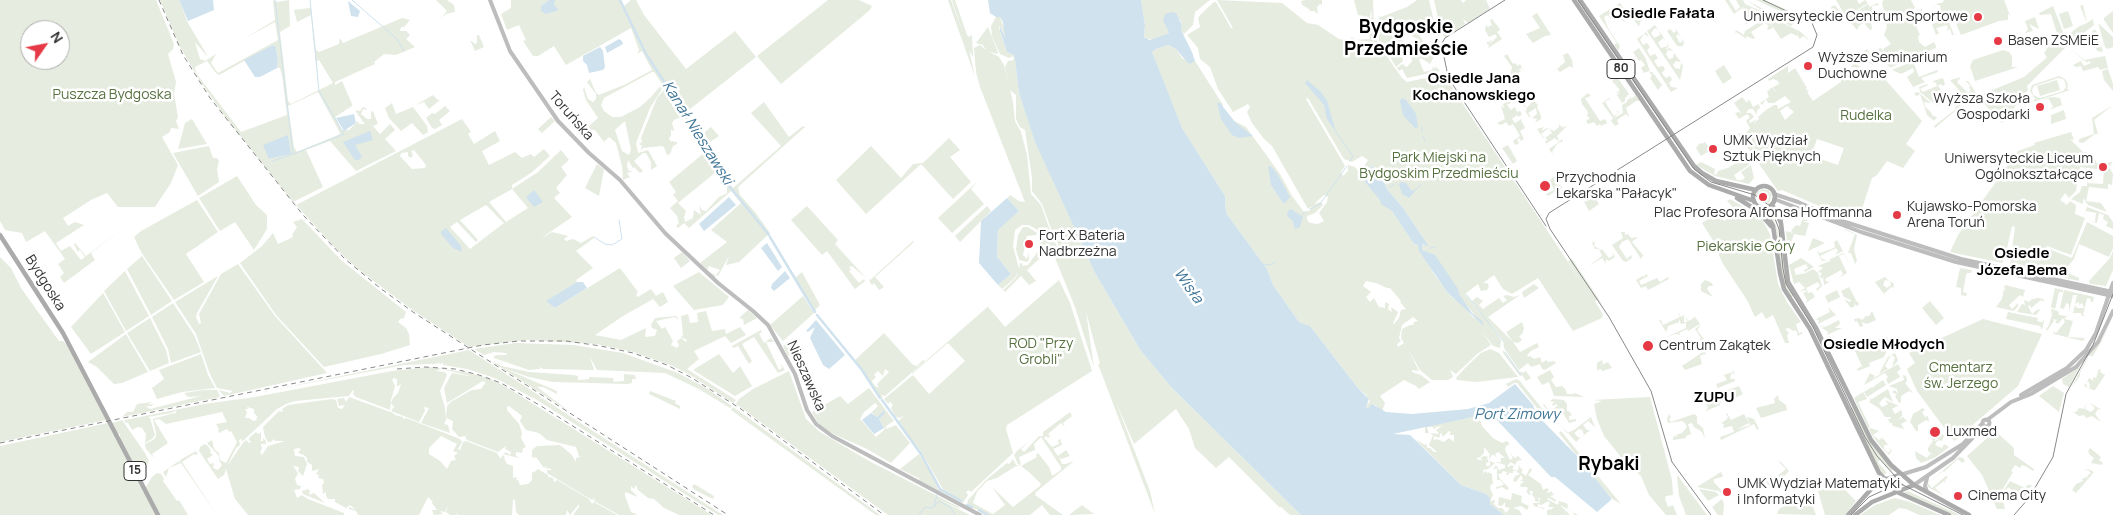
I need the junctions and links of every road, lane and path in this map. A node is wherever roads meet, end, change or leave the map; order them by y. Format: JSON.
{"nodes":[{"id":1,"x":490,"y":0,"type":"edge"},
{"id":2,"x":1574,"y":0,"type":"edge"},
{"id":3,"x":1580,"y":0,"type":"edge"},
{"id":4,"x":1756,"y":190,"type":"junction"},
{"id":5,"x":1731,"y":194,"type":"junction"},
{"id":6,"x":1773,"y":199,"type":"junction"},
{"id":7,"x":1754,"y":201,"type":"junction"},
{"id":8,"x":1762,"y":208,"type":"junction"},
{"id":9,"x":1812,"y":215,"type":"junction"},
{"id":10,"x":1781,"y":223,"type":"junction"},
{"id":11,"x":661,"y":229,"type":"joint"},
{"id":12,"x":1774,"y":232,"type":"junction"},
{"id":13,"x":0,"y":235,"type":"edge"},
{"id":14,"x":2113,"y":283,"type":"edge"},
{"id":15,"x":2111,"y":294,"type":"edge"},
{"id":16,"x":2113,"y":311,"type":"edge"},
{"id":17,"x":2017,"y":399,"type":"junction"},
{"id":18,"x":1983,"y":425,"type":"junction"},
{"id":19,"x":1876,"y":468,"type":"junction"},
{"id":20,"x":1900,"y":474,"type":"junction"},
{"id":21,"x":1928,"y":476,"type":"junction"},
{"id":22,"x":1890,"y":478,"type":"junction"},
{"id":23,"x":1884,"y":480,"type":"junction"},
{"id":24,"x":1908,"y":480,"type":"junction"},
{"id":25,"x":1890,"y":485,"type":"junction"},
{"id":26,"x":1914,"y":485,"type":"junction"},
{"id":27,"x":1907,"y":489,"type":"junction"},
{"id":28,"x":1868,"y":490,"type":"junction"},
{"id":29,"x":1899,"y":493,"type":"junction"},
{"id":30,"x":1928,"y":494,"type":"junction"},
{"id":31,"x":158,"y":515,"type":"edge"},
{"id":32,"x":980,"y":515,"type":"edge"},
{"id":33,"x":1848,"y":515,"type":"edge"},
{"id":34,"x":1855,"y":515,"type":"edge"},
{"id":35,"x":1949,"y":515,"type":"edge"},
{"id":36,"x":1969,"y":515,"type":"edge"}],
"edges":[{"from":1,"to":11,"type":"main road","name":"Toruńska"},
{"from":2,"to":5,"type":"main road","number":"80"},
{"from":3,"to":4,"type":"main road","number":"80"},
{"from":4,"to":6,"type":"main road","number":"80"},
{"from":4,"to":7,"type":"main road"},
{"from":5,"to":7,"type":"main road","number":"80"},
{"from":5,"to":12,"type":"main road"},
{"from":6,"to":8,"type":"main road"},
{"from":6,"to":9,"type":"main road"},
{"from":6,"to":10,"type":"main road"},
{"from":6,"to":15,"type":"main road"},
{"from":7,"to":8,"type":"main road","number":"80"},
{"from":8,"to":12,"type":"main road","number":"80"},
{"from":9,"to":10,"type":"main road"},
{"from":9,"to":15,"type":"main road"},
{"from":10,"to":20,"type":"main road"},
{"from":11,"to":32,"type":"main road","name":"Nieszawska"},
{"from":12,"to":19,"type":"main road","number":"80"},
{"from":13,"to":31,"type":"main road","name":"Bydgoska","number":"15"},
{"from":14,"to":15,"type":"main road"},
{"from":15,"to":17,"type":"main road"},
{"from":16,"to":17,"type":"main road"},
{"from":17,"to":18,"type":"main road"},
{"from":18,"to":20,"type":"main road"},
{"from":18,"to":21,"type":"main road"},
{"from":19,"to":23,"type":"main road","number":"80"},
{"from":19,"to":28,"type":"main road"},
{"from":20,"to":22,"type":"main road"},
{"from":20,"to":24,"type":"main road"},
{"from":21,"to":26,"type":"main road"},
{"from":21,"to":30,"type":"main road"},
{"from":22,"to":23,"type":"main road"},
{"from":22,"to":25,"type":"main road"},
{"from":23,"to":25,"type":"main road","number":"80"},
{"from":23,"to":28,"type":"main road"},
{"from":24,"to":26,"type":"main road"},
{"from":24,"to":27,"type":"main road"},
{"from":25,"to":29,"type":"main road","number":"80"},
{"from":26,"to":27,"type":"main road"},
{"from":26,"to":30,"type":"main road"},
{"from":27,"to":29,"type":"main road"},
{"from":28,"to":33,"type":"main road"},
{"from":29,"to":34,"type":"main road"},
{"from":29,"to":35,"type":"main road"},
{"from":30,"to":36,"type":"main road"}]}
